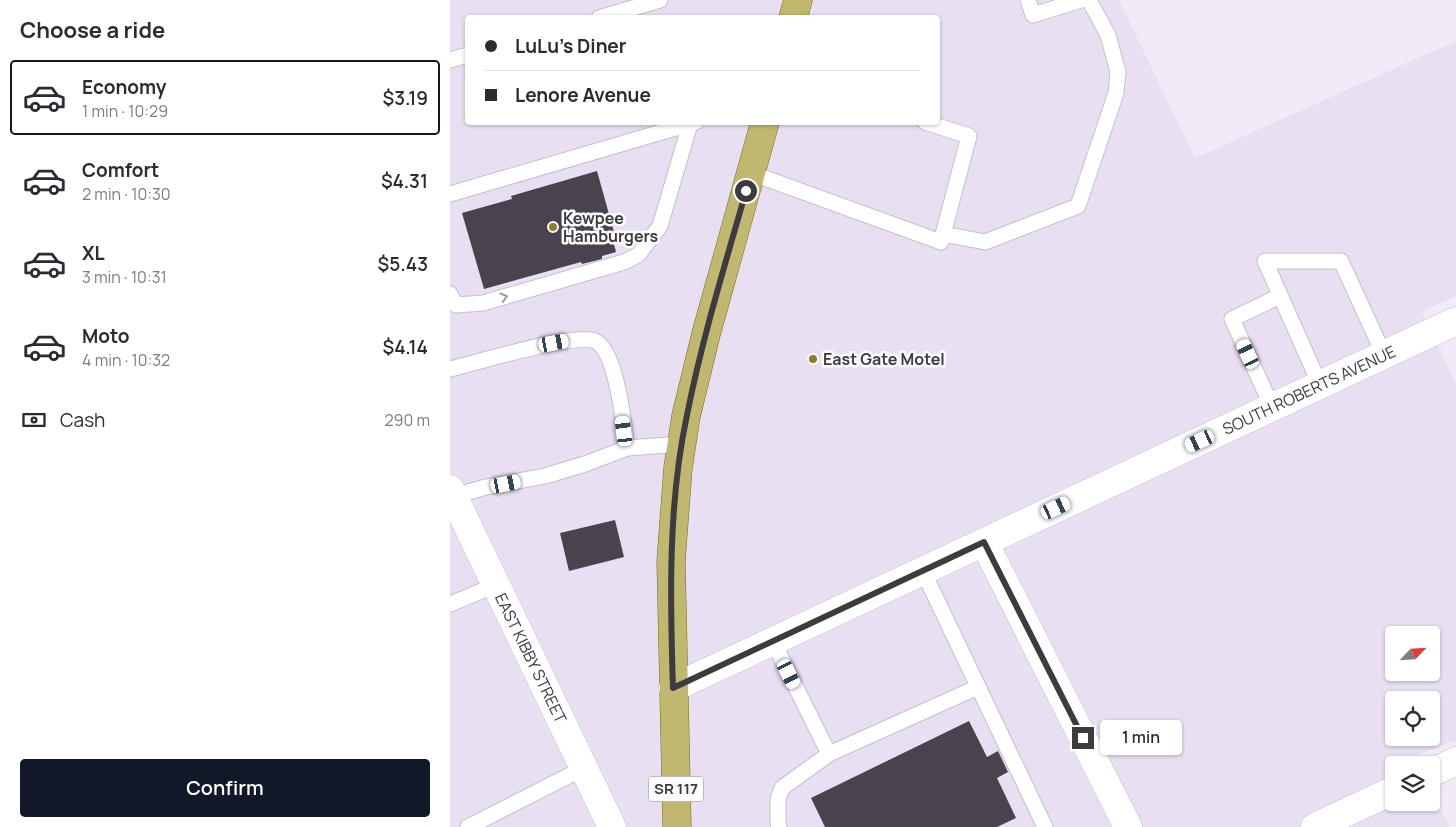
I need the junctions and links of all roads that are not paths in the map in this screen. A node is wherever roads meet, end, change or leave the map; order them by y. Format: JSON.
{"nodes":[{"id":1,"x":660,"y":0,"type":"edge"},
{"id":2,"x":798,"y":0,"type":"edge"},
{"id":3,"x":1028,"y":0,"type":"edge"},
{"id":4,"x":1081,"y":0,"type":"edge"},
{"id":5,"x":1089,"y":0,"type":"edge"},
{"id":6,"x":634,"y":4,"type":"edge"},
{"id":7,"x":607,"y":15,"type":"edge"},
{"id":8,"x":794,"y":15,"type":"edge"},
{"id":9,"x":465,"y":56,"type":"edge"},
{"id":10,"x":450,"y":60,"type":"edge"},
{"id":11,"x":686,"y":125,"type":"edge"},
{"id":12,"x":692,"y":125,"type":"edge"},
{"id":13,"x":764,"y":125,"type":"edge"},
{"id":14,"x":934,"y":125,"type":"edge"},
{"id":15,"x":751,"y":173,"type":"junction"},
{"id":16,"x":450,"y":194,"type":"edge"},
{"id":17,"x":943,"y":234,"type":"junction"},
{"id":18,"x":1280,"y":296,"type":"junction"},
{"id":19,"x":453,"y":300,"type":"edge"},
{"id":20,"x":1456,"y":321,"type":"edge"},
{"id":21,"x":1384,"y":355,"type":"junction"},
{"id":22,"x":450,"y":369,"type":"edge"},
{"id":23,"x":1320,"y":385,"type":"junction"},
{"id":24,"x":1272,"y":407,"type":"junction"},
{"id":25,"x":682,"y":444,"type":"junction"},
{"id":26,"x":626,"y":448,"type":"junction"},
{"id":27,"x":452,"y":492,"type":"edge"},
{"id":28,"x":984,"y":542,"type":"junction"},
{"id":29,"x":923,"y":571,"type":"junction"},
{"id":30,"x":496,"y":585,"type":"junction"},
{"id":31,"x":450,"y":604,"type":"edge"},
{"id":32,"x":773,"y":641,"type":"junction"},
{"id":33,"x":978,"y":687,"type":"junction"},
{"id":34,"x":673,"y":688,"type":"junction"},
{"id":35,"x":829,"y":754,"type":"junction"},
{"id":36,"x":1456,"y":761,"type":"edge"},
{"id":37,"x":584,"y":768,"type":"junction"},
{"id":38,"x":1440,"y":769,"type":"edge"},
{"id":39,"x":1385,"y":794,"type":"edge"},
{"id":40,"x":468,"y":827,"type":"edge"},
{"id":41,"x":612,"y":827,"type":"edge"},
{"id":42,"x":677,"y":827,"type":"edge"},
{"id":43,"x":779,"y":827,"type":"edge"},
{"id":44,"x":1045,"y":827,"type":"edge"},
{"id":45,"x":1128,"y":827,"type":"edge"},
{"id":46,"x":1315,"y":827,"type":"edge"}],
"edges":[{"from":1,"to":6,"type":"lane"},
{"from":2,"to":8,"type":"main road"},
{"from":3,"to":4,"type":"lane"},
{"from":5,"to":17,"type":"lane"},
{"from":6,"to":7,"type":"lane"},
{"from":9,"to":10,"type":"lane"},
{"from":11,"to":16,"type":"lane"},
{"from":19,"to":12,"type":"lane","one_way":true},
{"from":13,"to":15,"type":"main road","number":"SR 117"},
{"from":14,"to":17,"type":"lane"},
{"from":15,"to":17,"type":"lane"},
{"from":15,"to":25,"type":"main road","number":"SR 117"},
{"from":18,"to":21,"type":"lane"},
{"from":18,"to":23,"type":"lane"},
{"from":18,"to":24,"type":"lane"},
{"from":20,"to":21,"type":"street","name":"SOUTH ROBERTS AVENUE"},
{"from":21,"to":23,"type":"street","name":"SOUTH ROBERTS AVENUE"},
{"from":22,"to":26,"type":"lane"},
{"from":23,"to":24,"type":"street","name":"SOUTH ROBERTS AVENUE"},
{"from":24,"to":28,"type":"street","name":"SOUTH ROBERTS AVENUE"},
{"from":25,"to":26,"type":"lane"},
{"from":25,"to":34,"type":"main road","number":"SR 117"},
{"from":26,"to":27,"type":"lane"},
{"from":27,"to":30,"type":"street","name":"EAST KIBBY STREET"},
{"from":28,"to":29,"type":"street","name":"SOUTH ROBERTS AVENUE"},
{"from":28,"to":45,"type":"street"},
{"from":29,"to":32,"type":"street","name":"SOUTH ROBERTS AVENUE"},
{"from":29,"to":33,"type":"lane"},
{"from":30,"to":31,"type":"lane"},
{"from":30,"to":37,"type":"street","name":"EAST KIBBY STREET"},
{"from":32,"to":34,"type":"street","name":"SOUTH ROBERTS AVENUE"},
{"from":32,"to":35,"type":"lane"},
{"from":33,"to":35,"type":"lane"},
{"from":33,"to":44,"type":"lane"},
{"from":34,"to":42,"type":"main road","number":"SR 117"},
{"from":35,"to":43,"type":"lane"},
{"from":36,"to":38,"type":"street"},
{"from":37,"to":40,"type":"lane"},
{"from":37,"to":41,"type":"street","name":"EAST KIBBY STREET"},
{"from":39,"to":46,"type":"street"}]}
